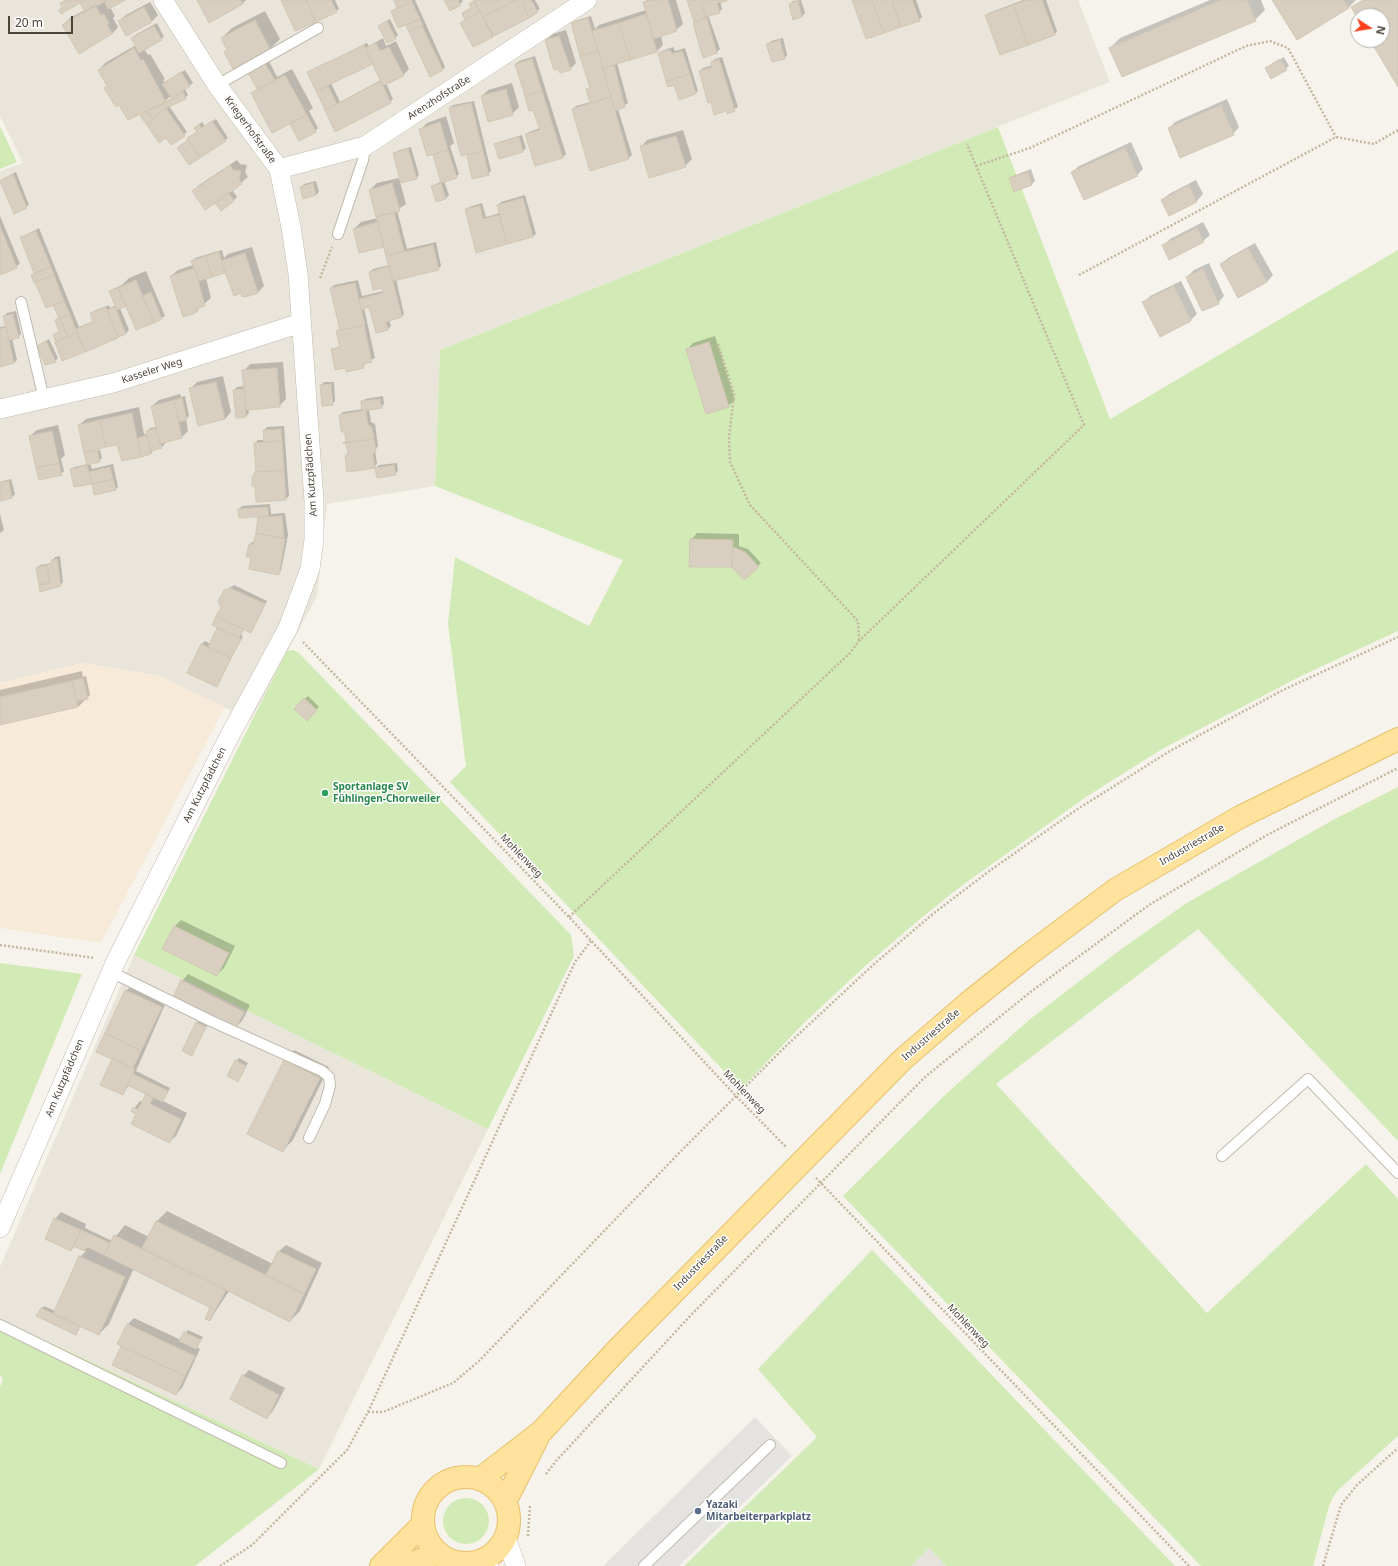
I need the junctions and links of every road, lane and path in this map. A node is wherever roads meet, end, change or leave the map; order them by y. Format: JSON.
{"nodes":[{"id":1,"x":163,"y":0,"type":"edge"},
{"id":2,"x":587,"y":0,"type":"edge"},
{"id":3,"x":318,"y":28,"type":"dead end"},
{"id":4,"x":217,"y":85,"type":"junction"},
{"id":5,"x":1398,"y":130,"type":"edge"},
{"id":6,"x":1336,"y":137,"type":"junction"},
{"id":7,"x":967,"y":144,"type":"dead end"},
{"id":8,"x":366,"y":146,"type":"junction"},
{"id":9,"x":976,"y":166,"type":"junction"},
{"id":10,"x":279,"y":169,"type":"junction"},
{"id":11,"x":338,"y":234,"type":"dead end"},
{"id":12,"x":1079,"y":275,"type":"dead end"},
{"id":13,"x":21,"y":302,"type":"dead end"},
{"id":14,"x":301,"y":323,"type":"junction"},
{"id":15,"x":718,"y":344,"type":"dead end"},
{"id":16,"x":44,"y":399,"type":"junction"},
{"id":17,"x":0,"y":409,"type":"edge"},
{"id":18,"x":288,"y":628,"type":"junction"},
{"id":19,"x":1398,"y":637,"type":"edge"},
{"id":20,"x":859,"y":641,"type":"junction"},
{"id":21,"x":1398,"y":739,"type":"edge"},
{"id":22,"x":1398,"y":768,"type":"edge"},
{"id":23,"x":569,"y":917,"type":"junction"},
{"id":24,"x":591,"y":941,"type":"junction"},
{"id":25,"x":0,"y":945,"type":"edge"},
{"id":26,"x":113,"y":966,"type":"junction"},
{"id":27,"x":736,"y":1096,"type":"junction"},
{"id":28,"x":309,"y":1138,"type":"dead end"},
{"id":29,"x":1222,"y":1156,"type":"dead end"},
{"id":30,"x":801,"y":1162,"type":"junction"},
{"id":31,"x":1398,"y":1173,"type":"edge"},
{"id":32,"x":820,"y":1183,"type":"junction"},
{"id":33,"x":0,"y":1228,"type":"edge"},
{"id":34,"x":0,"y":1325,"type":"edge"},
{"id":35,"x":368,"y":1412,"type":"junction"},
{"id":36,"x":542,"y":1431,"type":"junction"},
{"id":37,"x":770,"y":1445,"type":"dead end"},
{"id":38,"x":1398,"y":1448,"type":"edge"},
{"id":39,"x":281,"y":1463,"type":"dead end"},
{"id":40,"x":480,"y":1479,"type":"junction"},
{"id":41,"x":542,"y":1479,"type":"dead end"},
{"id":42,"x":505,"y":1502,"type":"junction"},
{"id":43,"x":530,"y":1502,"type":"dead end"},
{"id":44,"x":423,"y":1524,"type":"junction"},
{"id":45,"x":506,"y":1538,"type":"junction"},
{"id":46,"x":528,"y":1542,"type":"dead end"},
{"id":47,"x":438,"y":1553,"type":"junction"},
{"id":48,"x":485,"y":1563,"type":"edge"},
{"id":49,"x":220,"y":1566,"type":"edge"},
{"id":50,"x":382,"y":1566,"type":"edge"},
{"id":51,"x":405,"y":1566,"type":"edge"},
{"id":52,"x":516,"y":1566,"type":"edge"},
{"id":53,"x":644,"y":1566,"type":"edge"},
{"id":54,"x":1189,"y":1566,"type":"edge"},
{"id":55,"x":1323,"y":1566,"type":"edge"}],
"edges":[{"from":1,"to":4,"type":"street","name":"Kriegerhofstraße"},
{"from":2,"to":8,"type":"street","name":"Arenzhofstraße"},
{"from":3,"to":4,"type":"lane"},
{"from":4,"to":10,"type":"street","name":"Kriegerhofstraße"},
{"from":5,"to":6,"type":"path"},
{"from":6,"to":9,"type":"path"},
{"from":6,"to":12,"type":"path"},
{"from":7,"to":9,"type":"path"},
{"from":8,"to":10,"type":"street","name":"Arenzhofstraße"},
{"from":8,"to":11,"type":"lane"},
{"from":9,"to":20,"type":"path"},
{"from":10,"to":14,"type":"street","name":"Kriegerhofstraße"},
{"from":13,"to":16,"type":"lane"},
{"from":14,"to":16,"type":"street","name":"Kasseler Weg"},
{"from":14,"to":18,"type":"street","name":"Am Kutzpfädchen"},
{"from":15,"to":20,"type":"path"},
{"from":16,"to":17,"type":"street","name":"Kasseler Weg"},
{"from":18,"to":23,"type":"path","name":"Mohlenweg"},
{"from":18,"to":26,"type":"street","name":"Am Kutzpfädchen"},
{"from":19,"to":27,"type":"path"},
{"from":20,"to":23,"type":"path"},
{"from":21,"to":30,"type":"main road","name":"Industriestraße"},
{"from":22,"to":32,"type":"path"},
{"from":23,"to":24,"type":"path","name":"Mohlenweg"},
{"from":24,"to":27,"type":"path","name":"Mohlenweg"},
{"from":24,"to":35,"type":"path"},
{"from":25,"to":26,"type":"path"},
{"from":26,"to":28,"type":"lane"},
{"from":26,"to":33,"type":"street","name":"Am Kutzpfädchen"},
{"from":27,"to":30,"type":"path","name":"Mohlenweg"},
{"from":27,"to":35,"type":"path"},
{"from":29,"to":31,"type":"lane"},
{"from":30,"to":32,"type":"path","name":"Mohlenweg"},
{"from":30,"to":36,"type":"main road","name":"Industriestraße"},
{"from":32,"to":41,"type":"path"},
{"from":32,"to":54,"type":"path","name":"Mohlenweg"},
{"from":34,"to":39,"type":"lane"},
{"from":35,"to":49,"type":"path"},
{"from":36,"to":40,"type":"main road","name":"Industriestraße"},
{"from":36,"to":42,"type":"main road","name":"Industriestraße"},
{"from":37,"to":53,"type":"lane"},
{"from":38,"to":55,"type":"path"},
{"from":40,"to":42,"type":"main road"},
{"from":40,"to":44,"type":"main road"},
{"from":42,"to":45,"type":"main road"},
{"from":43,"to":46,"type":"path"},
{"from":44,"to":47,"type":"main road"},
{"from":44,"to":50,"type":"main road"},
{"from":45,"to":48,"type":"main road"},
{"from":45,"to":52,"type":"street"},
{"from":47,"to":48,"type":"main road"},
{"from":47,"to":51,"type":"main road"}]}
